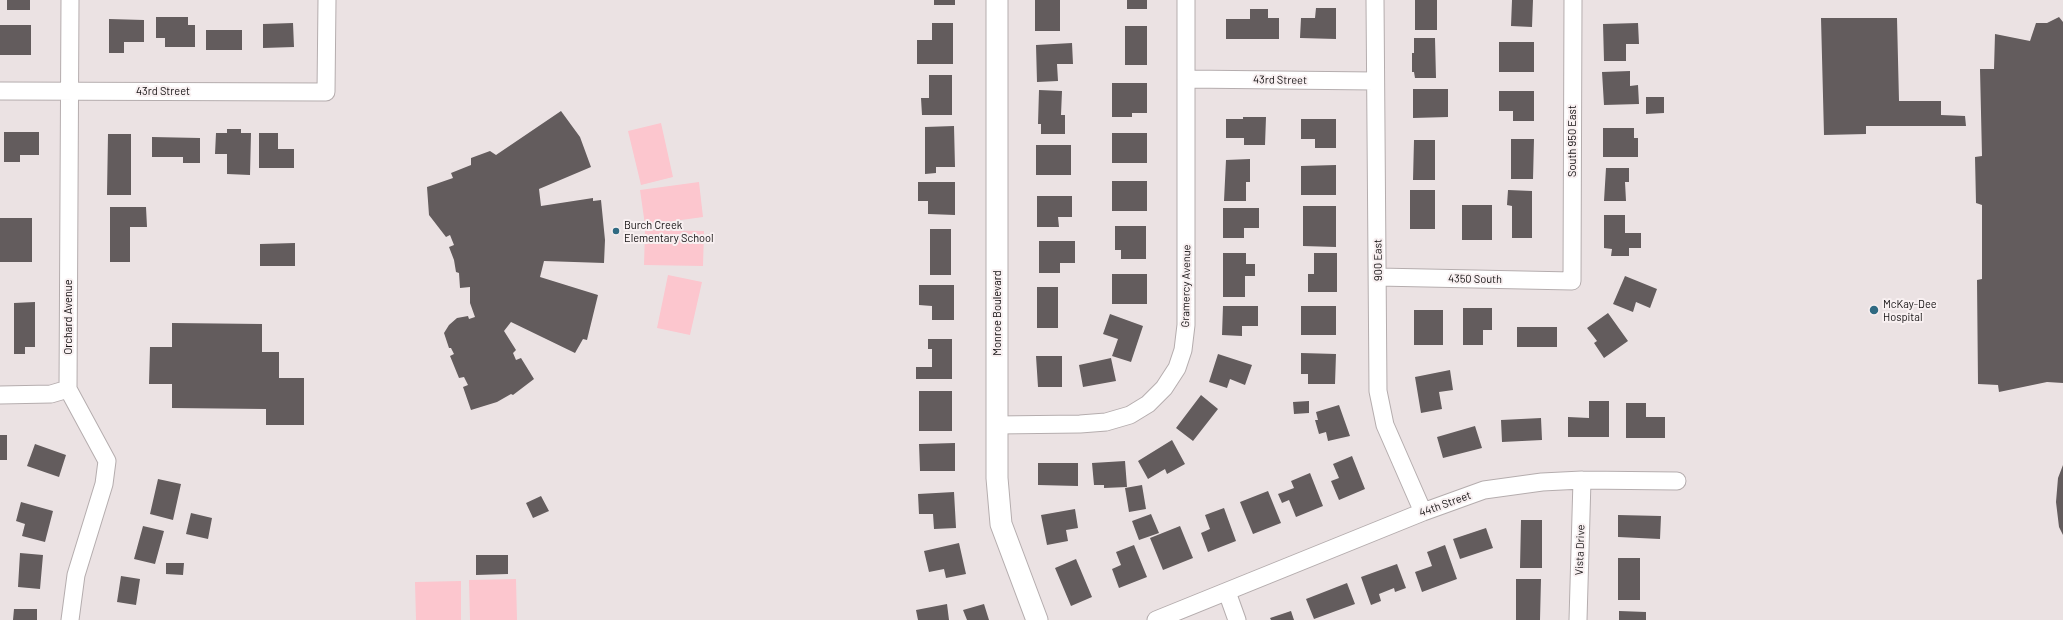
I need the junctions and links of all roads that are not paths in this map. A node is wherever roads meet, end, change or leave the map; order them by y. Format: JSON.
{"nodes":[{"id":1,"x":70,"y":0,"type":"edge"},
{"id":2,"x":327,"y":0,"type":"edge"},
{"id":3,"x":996,"y":0,"type":"edge"},
{"id":4,"x":1186,"y":0,"type":"edge"},
{"id":5,"x":1375,"y":0,"type":"edge"},
{"id":6,"x":1573,"y":0,"type":"edge"},
{"id":7,"x":1186,"y":78,"type":"junction"},
{"id":8,"x":1374,"y":81,"type":"junction"},
{"id":9,"x":0,"y":91,"type":"edge"},
{"id":10,"x":69,"y":91,"type":"junction"},
{"id":11,"x":1378,"y":277,"type":"junction"},
{"id":12,"x":1572,"y":281,"type":"joint"},
{"id":13,"x":68,"y":389,"type":"junction"},
{"id":14,"x":0,"y":395,"type":"edge"},
{"id":15,"x":997,"y":425,"type":"junction"},
{"id":16,"x":1582,"y":480,"type":"junction"},
{"id":17,"x":1677,"y":481,"type":"dead end"},
{"id":18,"x":1423,"y":512,"type":"junction"},
{"id":19,"x":1227,"y":592,"type":"junction"},
{"id":20,"x":70,"y":620,"type":"edge"},
{"id":21,"x":1037,"y":620,"type":"edge"},
{"id":22,"x":1156,"y":620,"type":"edge"},
{"id":23,"x":1237,"y":620,"type":"edge"},
{"id":24,"x":1578,"y":620,"type":"edge"}],
"edges":[{"from":1,"to":10,"type":"street","name":"Orchard Avenue"},
{"from":2,"to":10,"type":"street","name":"43rd Street"},
{"from":3,"to":15,"type":"street","name":"Monroe Boulevard"},
{"from":4,"to":7,"type":"street","name":"Gramercy Avenue"},
{"from":5,"to":8,"type":"street","name":"900 East"},
{"from":6,"to":12,"type":"street","name":"South 950 East"},
{"from":7,"to":8,"type":"street","name":"43rd Street"},
{"from":7,"to":15,"type":"street","name":"Gramercy Avenue"},
{"from":8,"to":11,"type":"street","name":"900 East"},
{"from":9,"to":10,"type":"street","name":"43rd Street"},
{"from":10,"to":13,"type":"street","name":"Orchard Avenue"},
{"from":11,"to":12,"type":"street","name":"4350 South"},
{"from":11,"to":18,"type":"street","name":"900 East"},
{"from":13,"to":14,"type":"street"},
{"from":13,"to":20,"type":"street","name":"Orchard Avenue"},
{"from":15,"to":21,"type":"street","name":"Monroe Boulevard"},
{"from":16,"to":17,"type":"street","name":"44th Street"},
{"from":16,"to":18,"type":"street","name":"44th Street"},
{"from":16,"to":24,"type":"street","name":"Vista Drive"},
{"from":18,"to":19,"type":"street","name":"44th Street"},
{"from":19,"to":22,"type":"street","name":"44th Street"},
{"from":19,"to":23,"type":"street"}]}
